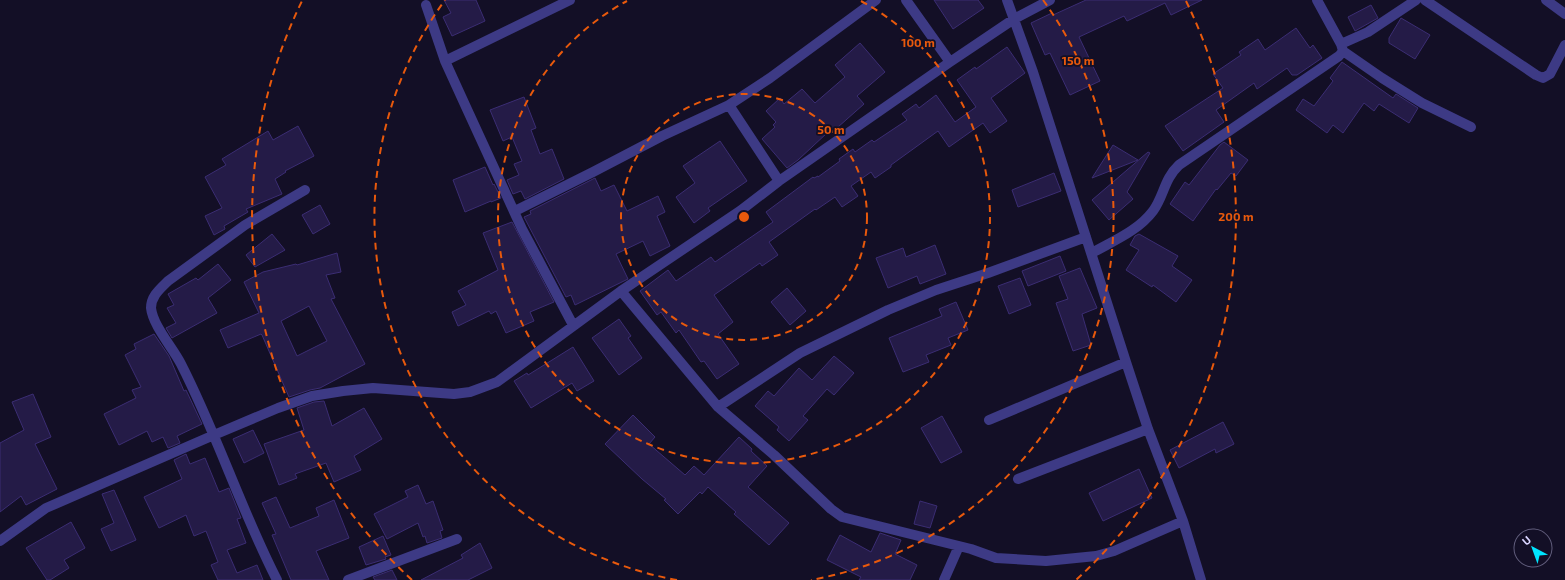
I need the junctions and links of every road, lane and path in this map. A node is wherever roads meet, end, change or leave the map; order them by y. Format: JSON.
{"nodes":[{"id":1,"x":570,"y":0,"type":"edge"},
{"id":2,"x":876,"y":0,"type":"edge"},
{"id":3,"x":906,"y":0,"type":"edge"},
{"id":4,"x":1007,"y":0,"type":"edge"},
{"id":5,"x":1050,"y":0,"type":"edge"},
{"id":6,"x":1317,"y":0,"type":"edge"},
{"id":7,"x":1416,"y":0,"type":"edge"},
{"id":8,"x":1425,"y":0,"type":"edge"},
{"id":9,"x":1546,"y":0,"type":"edge"},
{"id":10,"x":426,"y":5,"type":"dead end"},
{"id":11,"x":1565,"y":14,"type":"edge"},
{"id":12,"x":1014,"y":19,"type":"junction"},
{"id":13,"x":1565,"y":45,"type":"edge"},
{"id":14,"x":1342,"y":47,"type":"junction"},
{"id":15,"x":445,"y":61,"type":"junction"},
{"id":16,"x":950,"y":62,"type":"junction"},
{"id":17,"x":729,"y":105,"type":"junction"},
{"id":18,"x":1471,"y":127,"type":"dead end"},
{"id":19,"x":779,"y":181,"type":"junction"},
{"id":20,"x":305,"y":190,"type":"dead end"},
{"id":21,"x":515,"y":211,"type":"junction"},
{"id":22,"x":1086,"y":236,"type":"junction"},
{"id":23,"x":1092,"y":254,"type":"junction"},
{"id":24,"x":621,"y":291,"type":"junction"},
{"id":25,"x":573,"y":324,"type":"junction"},
{"id":26,"x":1126,"y":362,"type":"junction"},
{"id":27,"x":718,"y":407,"type":"junction"},
{"id":28,"x":989,"y":420,"type":"dead end"},
{"id":29,"x":1148,"y":429,"type":"junction"},
{"id":30,"x":214,"y":435,"type":"junction"},
{"id":31,"x":1018,"y":480,"type":"dead end"},
{"id":32,"x":1183,"y":521,"type":"junction"},
{"id":33,"x":456,"y":539,"type":"dead end"},
{"id":34,"x":0,"y":541,"type":"edge"},
{"id":35,"x":959,"y":546,"type":"junction"},
{"id":36,"x":277,"y":580,"type":"edge"},
{"id":37,"x":348,"y":580,"type":"edge"},
{"id":38,"x":944,"y":580,"type":"edge"},
{"id":39,"x":1201,"y":580,"type":"edge"}],
"edges":[{"from":1,"to":15,"type":"street"},
{"from":2,"to":17,"type":"street"},
{"from":3,"to":16,"type":"street"},
{"from":4,"to":12,"type":"street"},
{"from":5,"to":12,"type":"street"},
{"from":6,"to":14,"type":"street"},
{"from":7,"to":14,"type":"street"},
{"from":8,"to":13,"type":"street"},
{"from":9,"to":11,"type":"street"},
{"from":10,"to":15,"type":"street"},
{"from":12,"to":16,"type":"street"},
{"from":12,"to":22,"type":"street"},
{"from":14,"to":18,"type":"street"},
{"from":14,"to":23,"type":"street"},
{"from":15,"to":21,"type":"street"},
{"from":16,"to":19,"type":"street"},
{"from":17,"to":19,"type":"street"},
{"from":17,"to":21,"type":"street"},
{"from":19,"to":24,"type":"street"},
{"from":20,"to":30,"type":"street"},
{"from":21,"to":25,"type":"street"},
{"from":22,"to":23,"type":"street"},
{"from":22,"to":27,"type":"street"},
{"from":23,"to":26,"type":"street"},
{"from":24,"to":25,"type":"street"},
{"from":24,"to":27,"type":"street"},
{"from":25,"to":30,"type":"street"},
{"from":26,"to":28,"type":"street"},
{"from":26,"to":29,"type":"street"},
{"from":27,"to":35,"type":"street"},
{"from":29,"to":31,"type":"street"},
{"from":29,"to":32,"type":"street"},
{"from":30,"to":34,"type":"street"},
{"from":30,"to":36,"type":"street"},
{"from":32,"to":35,"type":"street"},
{"from":32,"to":39,"type":"street"},
{"from":33,"to":37,"type":"street"},
{"from":35,"to":38,"type":"street"}]}
